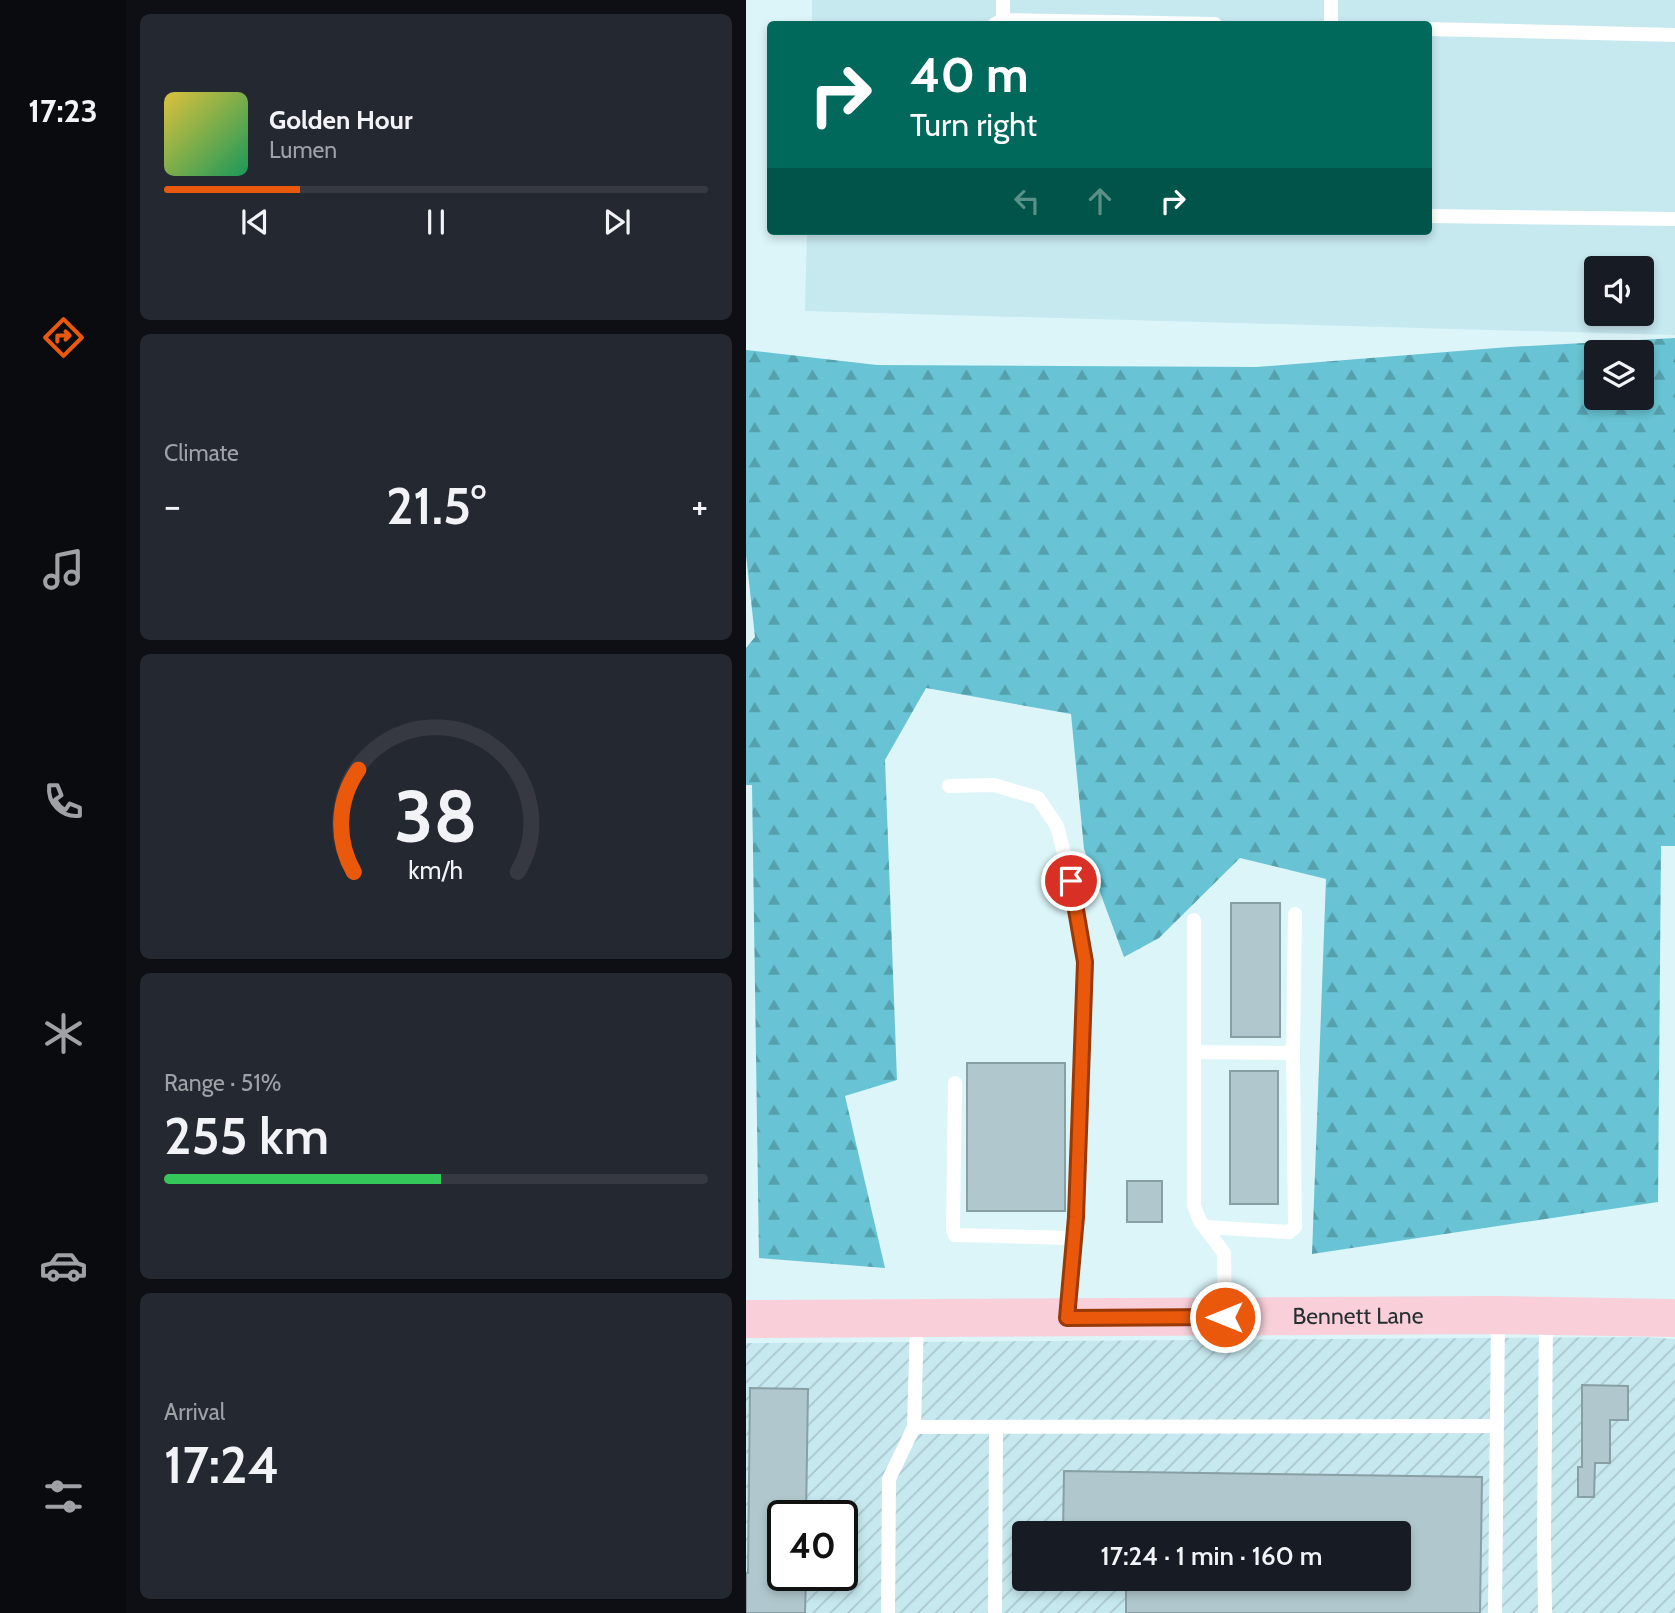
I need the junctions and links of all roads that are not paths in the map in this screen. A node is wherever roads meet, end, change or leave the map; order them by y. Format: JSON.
{"nodes":[{"id":1,"x":1003,"y":0,"type":"edge"},
{"id":2,"x":1331,"y":0,"type":"edge"},
{"id":3,"x":999,"y":21,"type":"edge"},
{"id":4,"x":1330,"y":21,"type":"edge"},
{"id":5,"x":1432,"y":29,"type":"edge"},
{"id":6,"x":1675,"y":35,"type":"edge"},
{"id":7,"x":1432,"y":216,"type":"edge"},
{"id":8,"x":1675,"y":219,"type":"edge"},
{"id":9,"x":949,"y":786,"type":"dead end"},
{"id":10,"x":1295,"y":914,"type":"dead end"},
{"id":11,"x":1194,"y":920,"type":"dead end"},
{"id":12,"x":1194,"y":1052,"type":"junction"},
{"id":13,"x":1293,"y":1053,"type":"junction"},
{"id":14,"x":955,"y":1083,"type":"dead end"},
{"id":15,"x":1205,"y":1227,"type":"junction"},
{"id":16,"x":1074,"y":1238,"type":"junction"},
{"id":17,"x":1498,"y":1315,"type":"junction"},
{"id":18,"x":1546,"y":1316,"type":"junction"},
{"id":19,"x":1225,"y":1317,"type":"junction"},
{"id":20,"x":1067,"y":1318,"type":"junction"},
{"id":21,"x":1675,"y":1318,"type":"edge"},
{"id":22,"x":746,"y":1319,"type":"edge"},
{"id":23,"x":917,"y":1319,"type":"junction"},
{"id":24,"x":1496,"y":1426,"type":"junction"},
{"id":25,"x":915,"y":1427,"type":"junction"},
{"id":26,"x":996,"y":1427,"type":"junction"},
{"id":27,"x":888,"y":1613,"type":"edge"},
{"id":28,"x":995,"y":1613,"type":"edge"},
{"id":29,"x":1495,"y":1613,"type":"edge"},
{"id":30,"x":1545,"y":1613,"type":"edge"}],
"edges":[{"from":1,"to":3,"type":"lane"},
{"from":2,"to":4,"type":"lane"},
{"from":5,"to":6,"type":"lane"},
{"from":7,"to":8,"type":"lane"},
{"from":9,"to":16,"type":"lane"},
{"from":10,"to":13,"type":"lane"},
{"from":11,"to":12,"type":"lane"},
{"from":12,"to":13,"type":"lane"},
{"from":12,"to":15,"type":"lane"},
{"from":13,"to":15,"type":"lane"},
{"from":14,"to":16,"type":"lane"},
{"from":15,"to":19,"type":"lane"},
{"from":16,"to":20,"type":"lane"},
{"from":17,"to":18,"type":"street","name":"Bennett Lane"},
{"from":17,"to":19,"type":"street","name":"Bennett Lane"},
{"from":17,"to":24,"type":"lane"},
{"from":18,"to":21,"type":"street","name":"Bennett Lane"},
{"from":18,"to":30,"type":"lane"},
{"from":19,"to":20,"type":"street","name":"Bennett Lane"},
{"from":20,"to":23,"type":"street","name":"Bennett Lane"},
{"from":22,"to":23,"type":"street","name":"Bennett Lane"},
{"from":23,"to":25,"type":"lane"},
{"from":24,"to":26,"type":"lane"},
{"from":24,"to":29,"type":"lane"},
{"from":25,"to":26,"type":"lane"},
{"from":25,"to":27,"type":"lane"},
{"from":26,"to":28,"type":"lane"}]}
